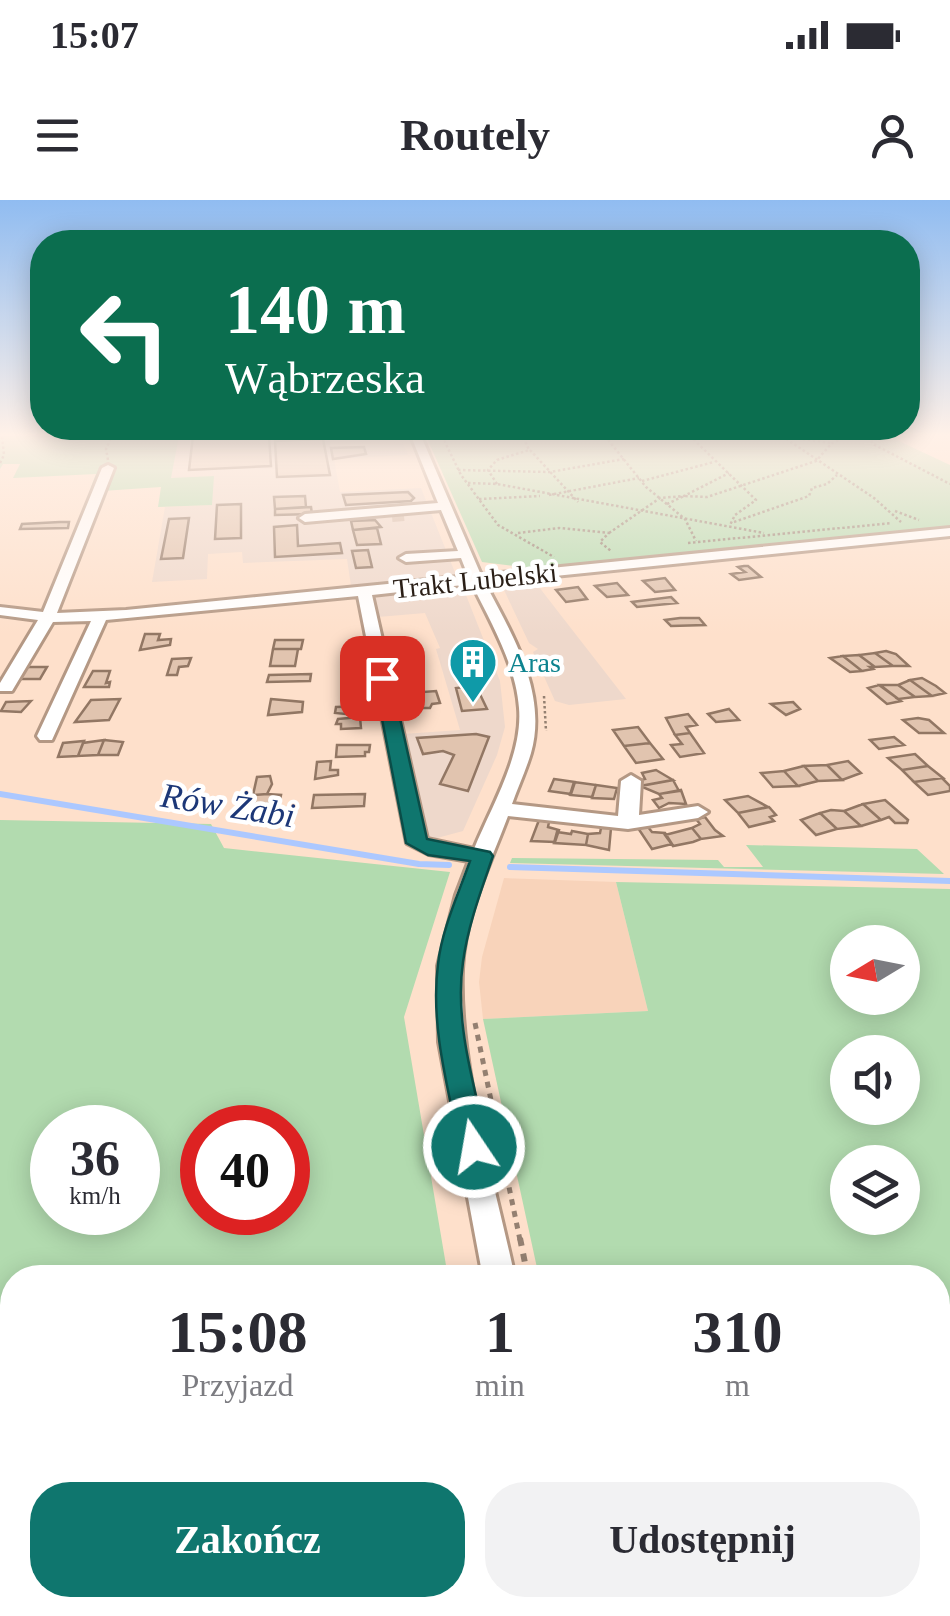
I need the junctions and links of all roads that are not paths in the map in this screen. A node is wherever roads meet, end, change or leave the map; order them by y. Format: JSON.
{"nodes":[{"id":1,"x":94,"y":502,"type":"edge"},
{"id":2,"x":444,"y":502,"type":"edge"},
{"id":3,"x":446,"y":506,"type":"junction"},
{"id":4,"x":305,"y":518,"type":"dead end"},
{"id":5,"x":950,"y":532,"type":"edge"},
{"id":6,"x":406,"y":558,"type":"dead end"},
{"id":7,"x":472,"y":568,"type":"junction"},
{"id":8,"x":364,"y":591,"type":"junction"},
{"id":9,"x":3,"y":614,"type":"edge"},
{"id":10,"x":48,"y":617,"type":"junction"},
{"id":11,"x":100,"y":617,"type":"junction"},
{"id":12,"x":6,"y":687,"type":"dead end"},
{"id":13,"x":46,"y":736,"type":"dead end"},
{"id":14,"x":631,"y":781,"type":"dead end"},
{"id":15,"x":501,"y":809,"type":"junction"},
{"id":16,"x":698,"y":812,"type":"dead end"},
{"id":17,"x":628,"y":823,"type":"junction"},
{"id":18,"x":482,"y":856,"type":"junction"},
{"id":19,"x":496,"y":1265,"type":"edge"}],
"edges":[{"from":1,"to":10,"type":"street"},
{"from":2,"to":3,"type":"street"},
{"from":3,"to":4,"type":"street"},
{"from":3,"to":7,"type":"street"},
{"from":5,"to":7,"type":"street","name":"Trakt Lubelski"},
{"from":6,"to":7,"type":"street"},
{"from":7,"to":8,"type":"street","name":"Trakt Lubelski"},
{"from":7,"to":15,"type":"street"},
{"from":8,"to":11,"type":"street","name":"Trakt Lubelski"},
{"from":8,"to":18,"type":"street"},
{"from":9,"to":10,"type":"street","name":"Trakt Lubelski"},
{"from":10,"to":11,"type":"street","name":"Trakt Lubelski"},
{"from":10,"to":12,"type":"street"},
{"from":11,"to":13,"type":"street"},
{"from":14,"to":17,"type":"street"},
{"from":15,"to":17,"type":"street"},
{"from":15,"to":18,"type":"street"},
{"from":16,"to":17,"type":"street"},
{"from":18,"to":19,"type":"street"}]}
